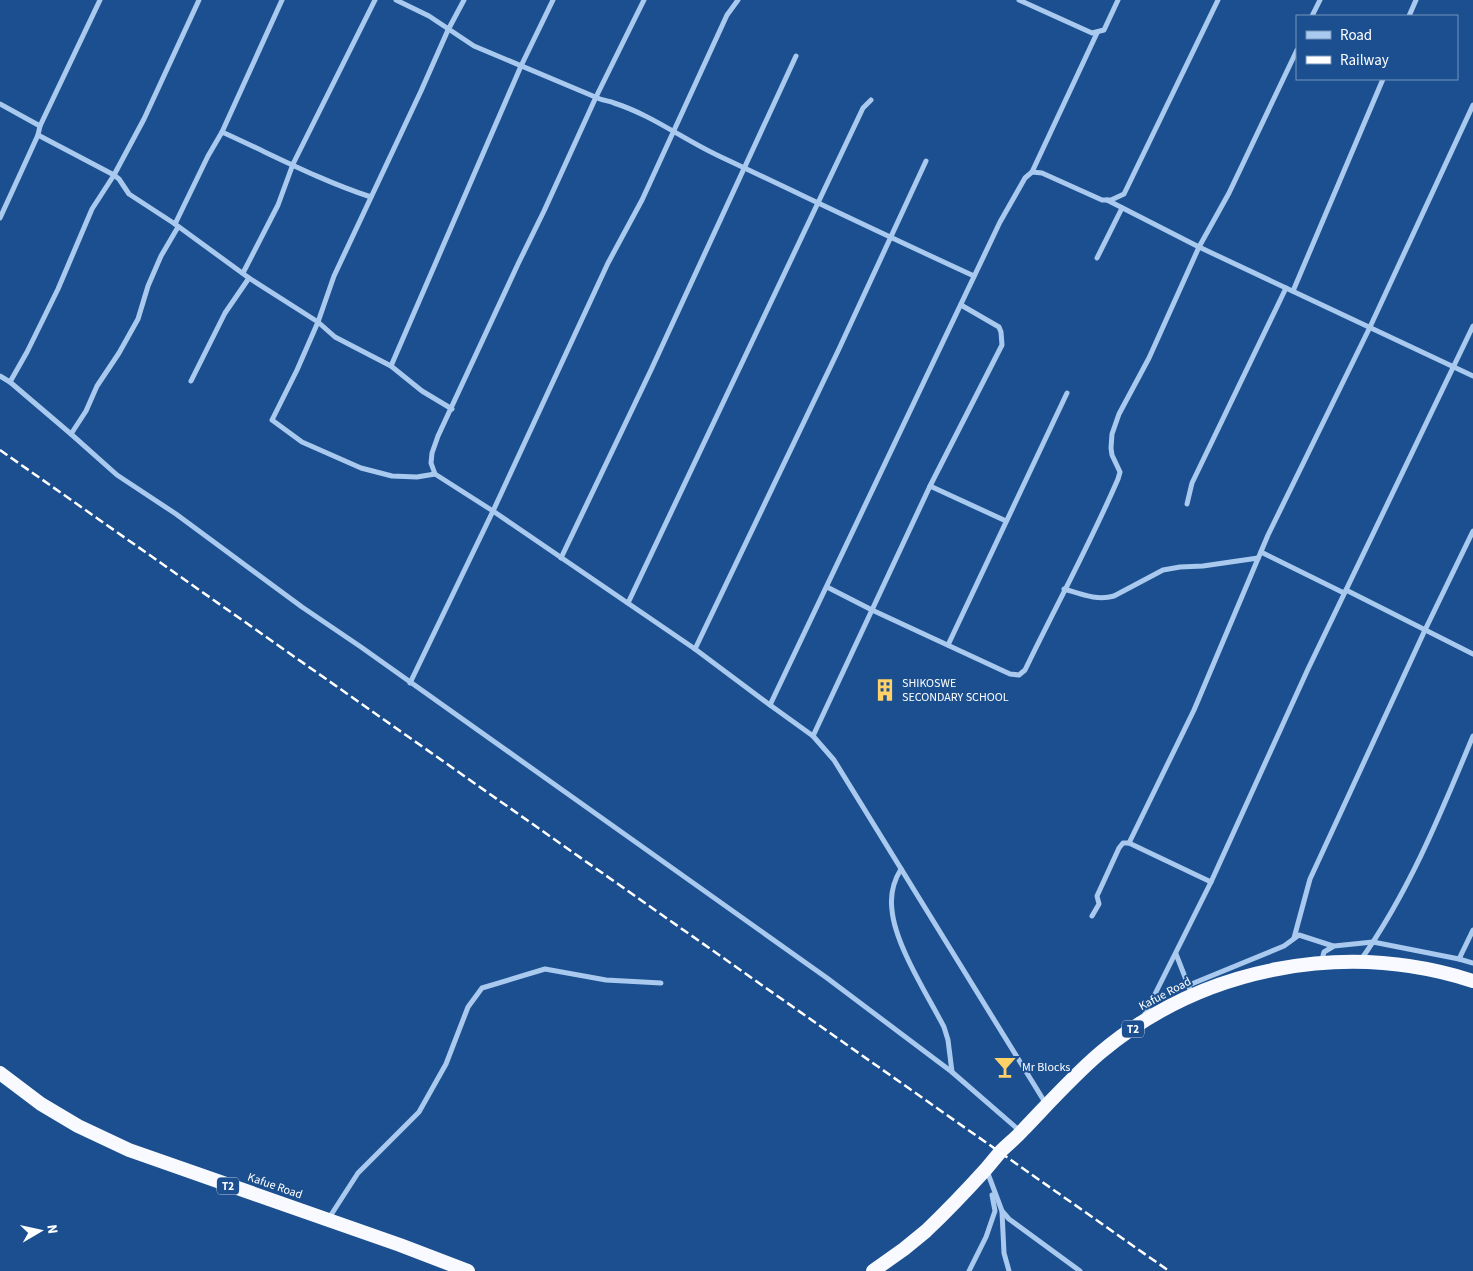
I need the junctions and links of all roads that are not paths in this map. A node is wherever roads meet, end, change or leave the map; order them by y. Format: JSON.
{"nodes":[{"id":1,"x":100,"y":0,"type":"edge"},
{"id":2,"x":199,"y":0,"type":"edge"},
{"id":3,"x":282,"y":0,"type":"edge"},
{"id":4,"x":375,"y":0,"type":"edge"},
{"id":5,"x":396,"y":0,"type":"edge"},
{"id":6,"x":464,"y":0,"type":"edge"},
{"id":7,"x":553,"y":0,"type":"edge"},
{"id":8,"x":644,"y":0,"type":"edge"},
{"id":9,"x":738,"y":0,"type":"edge"},
{"id":10,"x":1019,"y":0,"type":"edge"},
{"id":11,"x":1118,"y":0,"type":"edge"},
{"id":12,"x":1218,"y":0,"type":"edge"},
{"id":13,"x":1320,"y":0,"type":"edge"},
{"id":14,"x":1416,"y":0,"type":"edge"},
{"id":15,"x":1312,"y":15,"type":"edge"},
{"id":16,"x":1410,"y":15,"type":"edge"},
{"id":17,"x":448,"y":30,"type":"junction"},
{"id":18,"x":1097,"y":33,"type":"junction"},
{"id":19,"x":1296,"y":52,"type":"edge"},
{"id":20,"x":796,"y":56,"type":"dead end"},
{"id":21,"x":520,"y":66,"type":"junction"},
{"id":22,"x":1383,"y":80,"type":"edge"},
{"id":23,"x":596,"y":97,"type":"junction"},
{"id":24,"x":871,"y":100,"type":"dead end"},
{"id":25,"x":0,"y":104,"type":"edge"},
{"id":26,"x":1473,"y":105,"type":"edge"},
{"id":27,"x":40,"y":126,"type":"junction"},
{"id":28,"x":222,"y":132,"type":"junction"},
{"id":29,"x":672,"y":132,"type":"junction"},
{"id":30,"x":38,"y":135,"type":"junction"},
{"id":31,"x":926,"y":161,"type":"dead end"},
{"id":32,"x":293,"y":164,"type":"junction"},
{"id":33,"x":744,"y":168,"type":"junction"},
{"id":34,"x":1032,"y":172,"type":"junction"},
{"id":35,"x":114,"y":175,"type":"junction"},
{"id":36,"x":371,"y":197,"type":"junction"},
{"id":37,"x":1106,"y":200,"type":"junction"},
{"id":38,"x":817,"y":202,"type":"junction"},
{"id":39,"x":1122,"y":208,"type":"junction"},
{"id":40,"x":0,"y":218,"type":"edge"},
{"id":41,"x":176,"y":226,"type":"junction"},
{"id":42,"x":890,"y":238,"type":"junction"},
{"id":43,"x":1200,"y":247,"type":"junction"},
{"id":44,"x":1097,"y":258,"type":"dead end"},
{"id":45,"x":243,"y":273,"type":"junction"},
{"id":46,"x":974,"y":276,"type":"junction"},
{"id":47,"x":249,"y":278,"type":"junction"},
{"id":48,"x":1286,"y":288,"type":"junction"},
{"id":49,"x":1293,"y":291,"type":"junction"},
{"id":50,"x":961,"y":305,"type":"junction"},
{"id":51,"x":318,"y":322,"type":"junction"},
{"id":52,"x":1473,"y":326,"type":"edge"},
{"id":53,"x":1370,"y":327,"type":"junction"},
{"id":54,"x":391,"y":366,"type":"junction"},
{"id":55,"x":1454,"y":367,"type":"junction"},
{"id":56,"x":0,"y":376,"type":"edge"},
{"id":57,"x":1473,"y":376,"type":"edge"},
{"id":58,"x":192,"y":381,"type":"dead end"},
{"id":59,"x":10,"y":382,"type":"junction"},
{"id":60,"x":1067,"y":393,"type":"dead end"},
{"id":61,"x":452,"y":409,"type":"junction"},
{"id":62,"x":71,"y":434,"type":"junction"},
{"id":63,"x":435,"y":474,"type":"junction"},
{"id":64,"x":930,"y":486,"type":"junction"},
{"id":65,"x":1187,"y":504,"type":"dead end"},
{"id":66,"x":493,"y":511,"type":"junction"},
{"id":67,"x":1006,"y":521,"type":"junction"},
{"id":68,"x":1473,"y":531,"type":"edge"},
{"id":69,"x":1261,"y":552,"type":"junction"},
{"id":70,"x":561,"y":558,"type":"junction"},
{"id":71,"x":1258,"y":558,"type":"junction"},
{"id":72,"x":827,"y":587,"type":"junction"},
{"id":73,"x":1064,"y":589,"type":"junction"},
{"id":74,"x":1345,"y":592,"type":"junction"},
{"id":75,"x":628,"y":603,"type":"junction"},
{"id":76,"x":872,"y":610,"type":"junction"},
{"id":77,"x":1425,"y":630,"type":"junction"},
{"id":78,"x":948,"y":645,"type":"junction"},
{"id":79,"x":695,"y":649,"type":"junction"},
{"id":80,"x":1473,"y":654,"type":"edge"},
{"id":81,"x":410,"y":683,"type":"junction"},
{"id":82,"x":770,"y":705,"type":"junction"},
{"id":83,"x":813,"y":736,"type":"junction"},
{"id":84,"x":1473,"y":736,"type":"edge"},
{"id":85,"x":1472,"y":743,"type":"edge"},
{"id":86,"x":1128,"y":844,"type":"junction"},
{"id":87,"x":901,"y":869,"type":"junction"},
{"id":88,"x":1211,"y":882,"type":"junction"},
{"id":89,"x":1092,"y":916,"type":"dead end"},
{"id":90,"x":1473,"y":930,"type":"edge"},
{"id":91,"x":1294,"y":938,"type":"junction"},
{"id":92,"x":1373,"y":942,"type":"junction"},
{"id":93,"x":1334,"y":946,"type":"junction"},
{"id":94,"x":1176,"y":954,"type":"junction"},
{"id":95,"x":1459,"y":959,"type":"junction"},
{"id":96,"x":1360,"y":961,"type":"junction"},
{"id":97,"x":1321,"y":963,"type":"junction"},
{"id":98,"x":1473,"y":963,"type":"edge"},
{"id":99,"x":1473,"y":981,"type":"edge"},
{"id":100,"x":661,"y":983,"type":"dead end"},
{"id":101,"x":1191,"y":990,"type":"junction"},
{"id":102,"x":1140,"y":1025,"type":"junction"},
{"id":103,"x":952,"y":1072,"type":"junction"},
{"id":104,"x":0,"y":1073,"type":"edge"},
{"id":105,"x":1046,"y":1105,"type":"junction"},
{"id":106,"x":1021,"y":1132,"type":"junction"},
{"id":107,"x":988,"y":1175,"type":"junction"},
{"id":108,"x":1002,"y":1211,"type":"junction"},
{"id":109,"x":328,"y":1220,"type":"junction"},
{"id":110,"x":468,"y":1271,"type":"edge"},
{"id":111,"x":873,"y":1271,"type":"edge"},
{"id":112,"x":969,"y":1271,"type":"edge"},
{"id":113,"x":1009,"y":1271,"type":"edge"},
{"id":114,"x":1080,"y":1271,"type":"edge"}],
"edges":[{"from":1,"to":27,"type":"street"},
{"from":2,"to":35,"type":"street"},
{"from":3,"to":28,"type":"street"},
{"from":4,"to":32,"type":"street"},
{"from":5,"to":17,"type":"street"},
{"from":6,"to":17,"type":"street"},
{"from":7,"to":21,"type":"street"},
{"from":8,"to":23,"type":"street"},
{"from":9,"to":29,"type":"street"},
{"from":10,"to":18,"type":"street"},
{"from":11,"to":18,"type":"street"},
{"from":12,"to":37,"type":"street"},
{"from":13,"to":15,"type":"street"},
{"from":14,"to":16,"type":"street"},
{"from":17,"to":21,"type":"street"},
{"from":17,"to":36,"type":"street"},
{"from":18,"to":34,"type":"street"},
{"from":19,"to":43,"type":"street"},
{"from":20,"to":33,"type":"street"},
{"from":21,"to":23,"type":"street"},
{"from":21,"to":54,"type":"street"},
{"from":22,"to":49,"type":"street"},
{"from":23,"to":29,"type":"street"},
{"from":23,"to":61,"type":"street"},
{"from":24,"to":38,"type":"street"},
{"from":25,"to":27,"type":"street"},
{"from":26,"to":53,"type":"street"},
{"from":27,"to":30,"type":"street"},
{"from":28,"to":32,"type":"street"},
{"from":28,"to":41,"type":"street"},
{"from":29,"to":33,"type":"street"},
{"from":29,"to":66,"type":"street"},
{"from":30,"to":35,"type":"street"},
{"from":30,"to":40,"type":"street"},
{"from":31,"to":42,"type":"street"},
{"from":32,"to":36,"type":"street"},
{"from":32,"to":45,"type":"street"},
{"from":33,"to":38,"type":"street"},
{"from":33,"to":70,"type":"street"},
{"from":34,"to":37,"type":"street"},
{"from":34,"to":46,"type":"street"},
{"from":35,"to":41,"type":"street"},
{"from":35,"to":59,"type":"street"},
{"from":36,"to":51,"type":"street"},
{"from":37,"to":39,"type":"street"},
{"from":38,"to":42,"type":"street"},
{"from":38,"to":75,"type":"street"},
{"from":39,"to":43,"type":"street"},
{"from":39,"to":44,"type":"street"},
{"from":41,"to":45,"type":"street"},
{"from":41,"to":62,"type":"street"},
{"from":42,"to":46,"type":"street"},
{"from":42,"to":79,"type":"street"},
{"from":43,"to":48,"type":"street"},
{"from":43,"to":73,"type":"street"},
{"from":45,"to":47,"type":"street"},
{"from":46,"to":50,"type":"street"},
{"from":47,"to":51,"type":"street"},
{"from":47,"to":58,"type":"street"},
{"from":48,"to":49,"type":"street"},
{"from":48,"to":65,"type":"street"},
{"from":49,"to":53,"type":"street"},
{"from":50,"to":64,"type":"street"},
{"from":50,"to":72,"type":"street"},
{"from":51,"to":54,"type":"street"},
{"from":51,"to":63,"type":"street"},
{"from":52,"to":55,"type":"street"},
{"from":53,"to":55,"type":"street"},
{"from":53,"to":69,"type":"street"},
{"from":54,"to":61,"type":"street"},
{"from":55,"to":57,"type":"street"},
{"from":55,"to":74,"type":"street"},
{"from":56,"to":59,"type":"street"},
{"from":59,"to":62,"type":"street"},
{"from":60,"to":67,"type":"street"},
{"from":61,"to":63,"type":"street"},
{"from":62,"to":81,"type":"street"},
{"from":63,"to":66,"type":"street"},
{"from":64,"to":67,"type":"street"},
{"from":64,"to":76,"type":"street"},
{"from":66,"to":70,"type":"street"},
{"from":66,"to":81,"type":"street"},
{"from":67,"to":78,"type":"street"},
{"from":68,"to":77,"type":"street"},
{"from":69,"to":71,"type":"street"},
{"from":69,"to":74,"type":"street"},
{"from":70,"to":75,"type":"street"},
{"from":71,"to":73,"type":"street"},
{"from":71,"to":86,"type":"street"},
{"from":72,"to":76,"type":"street"},
{"from":72,"to":82,"type":"street"},
{"from":73,"to":78,"type":"street"},
{"from":74,"to":77,"type":"street"},
{"from":74,"to":88,"type":"street"},
{"from":75,"to":79,"type":"street"},
{"from":76,"to":78,"type":"street"},
{"from":76,"to":83,"type":"street"},
{"from":77,"to":80,"type":"street"},
{"from":77,"to":91,"type":"street"},
{"from":79,"to":82,"type":"street"},
{"from":81,"to":103,"type":"street"},
{"from":82,"to":83,"type":"street"},
{"from":83,"to":87,"type":"street"},
{"from":84,"to":85,"type":"street"},
{"from":85,"to":92,"type":"street"},
{"from":86,"to":88,"type":"street"},
{"from":86,"to":89,"type":"street"},
{"from":87,"to":103,"type":"street"},
{"from":87,"to":105,"type":"street"},
{"from":88,"to":94,"type":"street"},
{"from":90,"to":95,"type":"street"},
{"from":91,"to":93,"type":"street"},
{"from":91,"to":101,"type":"street"},
{"from":92,"to":93,"type":"street"},
{"from":92,"to":95,"type":"street"},
{"from":92,"to":96,"type":"street"},
{"from":93,"to":97,"type":"street"},
{"from":94,"to":101,"type":"street"},
{"from":94,"to":102,"type":"street"},
{"from":95,"to":98,"type":"street"},
{"from":96,"to":97,"type":"highway","name":"Kafue Road","number":"T2"},
{"from":96,"to":99,"type":"highway","name":"Kafue Road","number":"T2"},
{"from":97,"to":101,"type":"highway","name":"Kafue Road","number":"T2"},
{"from":100,"to":109,"type":"street"},
{"from":101,"to":102,"type":"highway","name":"Kafue Road","number":"T2"},
{"from":102,"to":105,"type":"highway","name":"Kafue Road","number":"T2"},
{"from":103,"to":106,"type":"street"},
{"from":104,"to":109,"type":"highway","name":"Kafue Road","number":"T2"},
{"from":105,"to":106,"type":"highway","name":"Kafue Road","number":"T2"},
{"from":106,"to":107,"type":"highway","name":"Kafue Road","number":"T2"},
{"from":107,"to":108,"type":"street"},
{"from":107,"to":111,"type":"highway","name":"Kafue Road","number":"T2"},
{"from":107,"to":112,"type":"street"},
{"from":108,"to":113,"type":"street"},
{"from":108,"to":114,"type":"street"},
{"from":109,"to":110,"type":"highway","name":"Kafue Road","number":"T2"}]}
